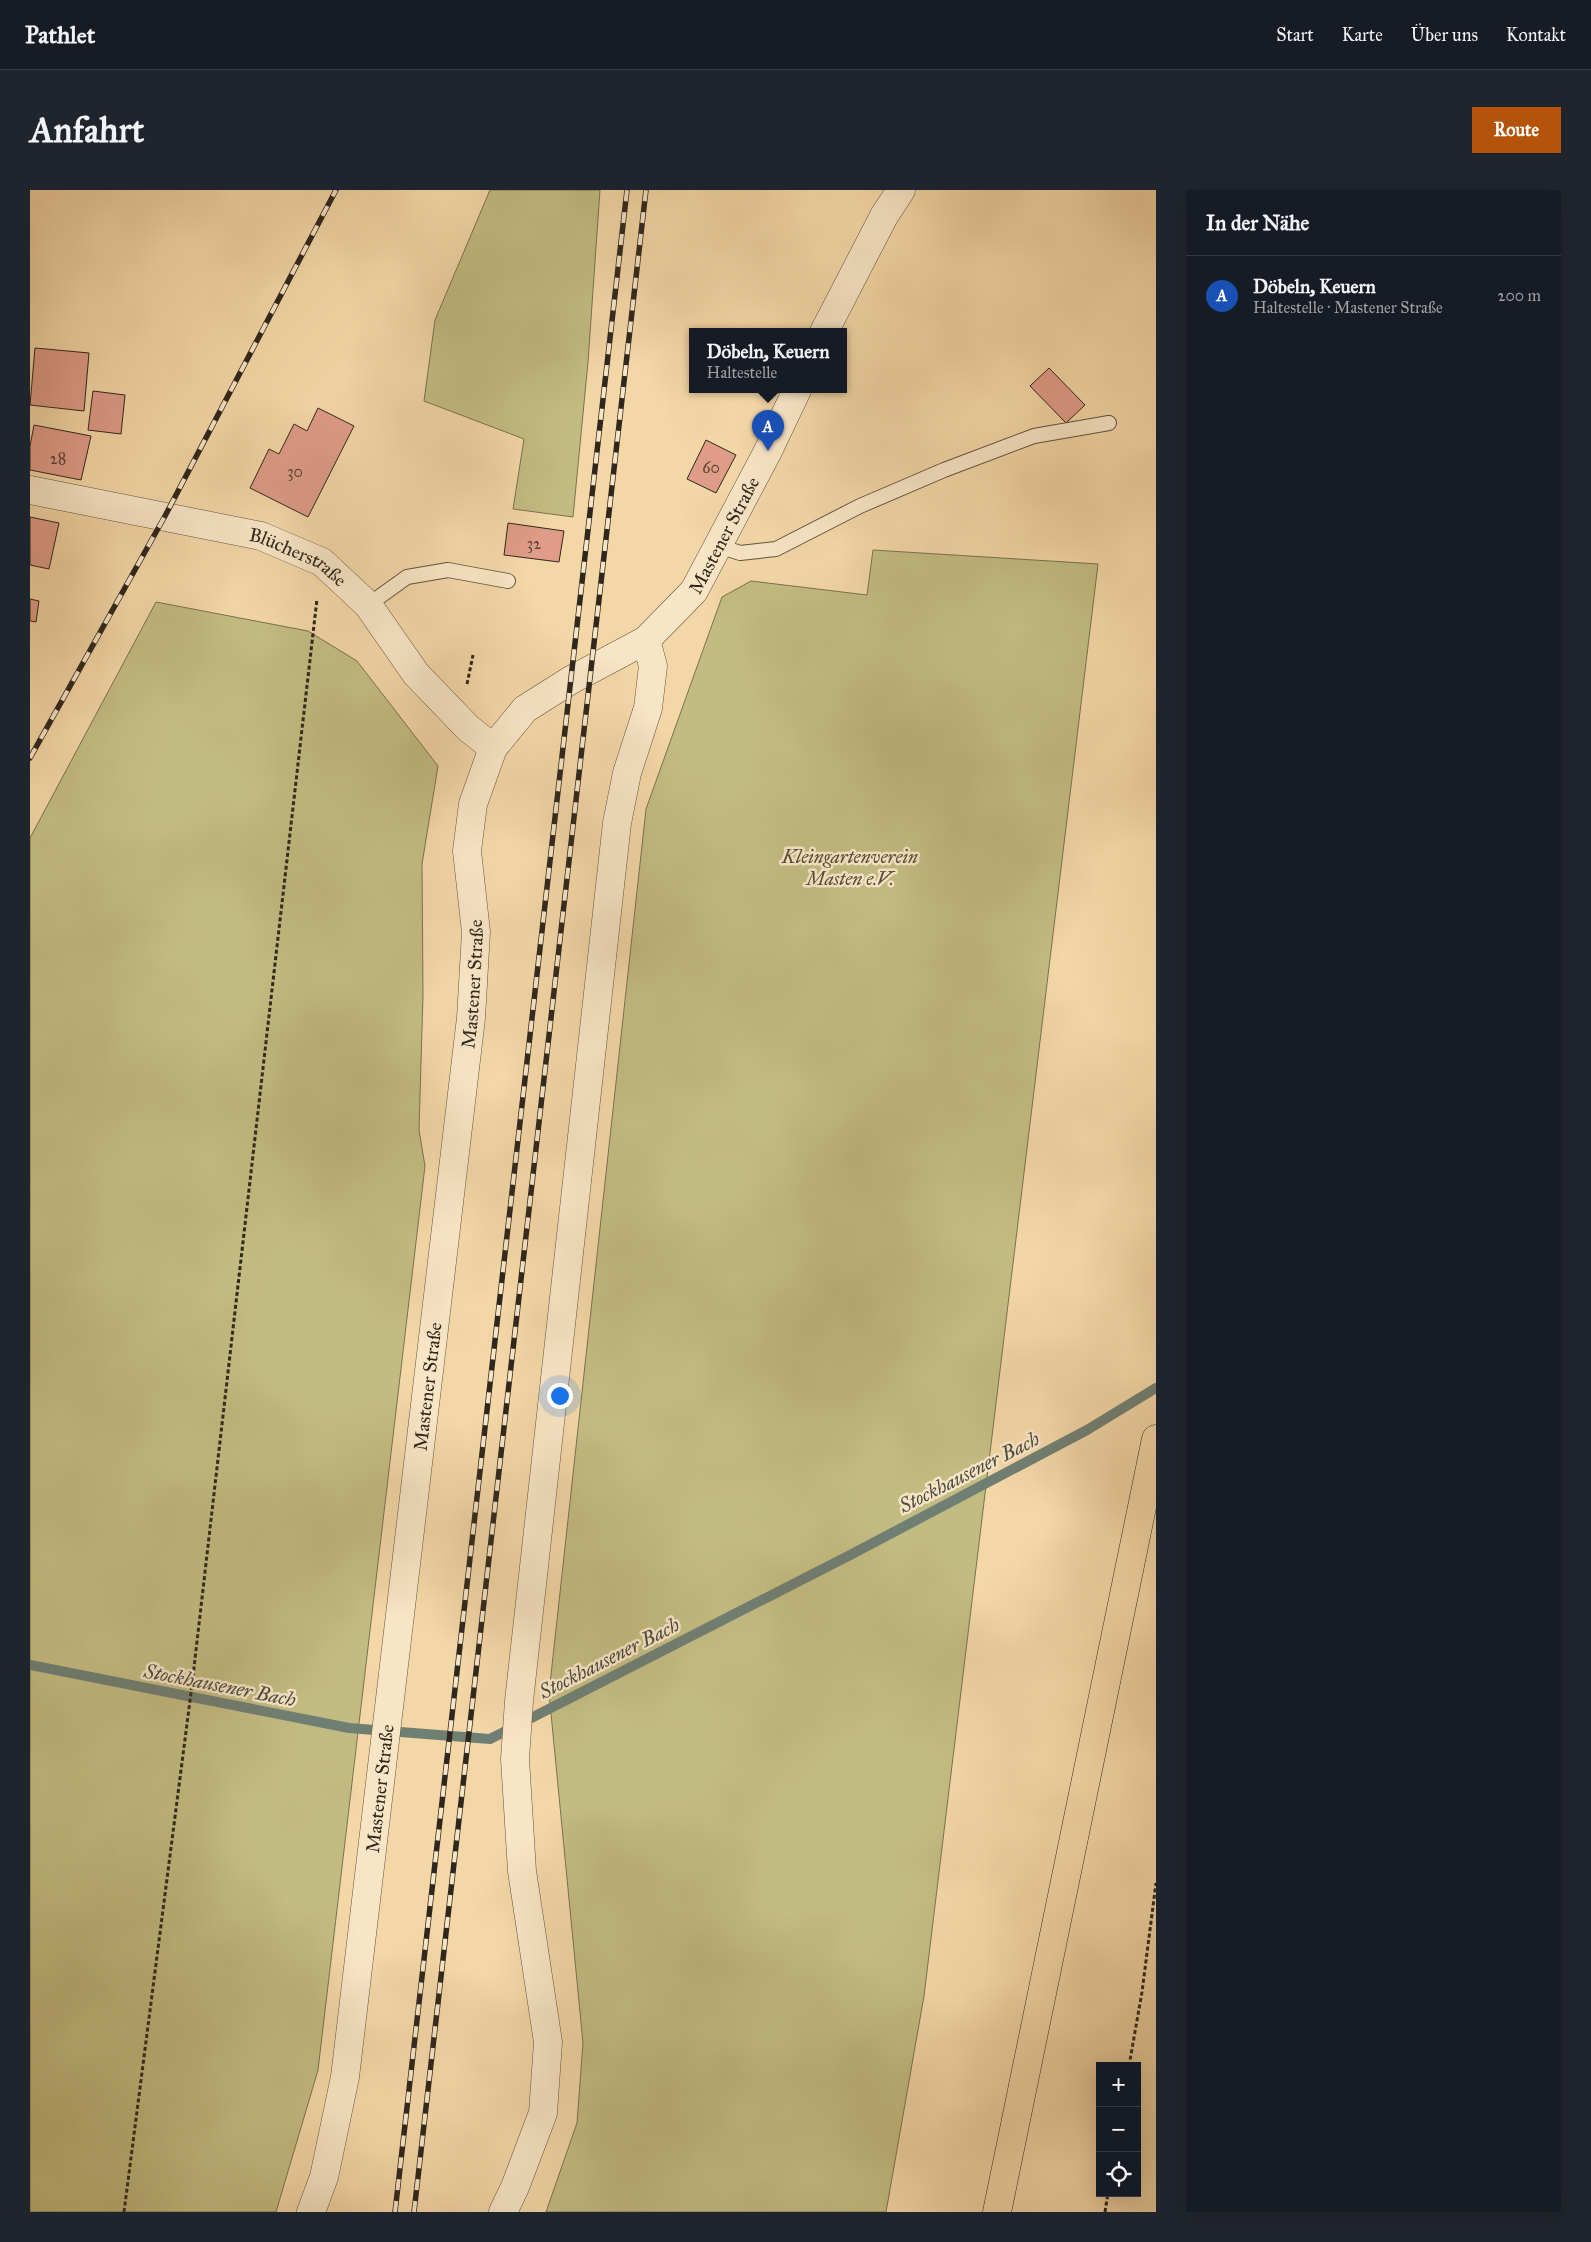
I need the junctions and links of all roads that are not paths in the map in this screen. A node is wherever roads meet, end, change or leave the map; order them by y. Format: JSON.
{"nodes":[{"id":1,"x":901,"y":190,"type":"edge"},
{"id":2,"x":826,"y":328,"type":"edge"},
{"id":3,"x":796,"y":393,"type":"edge"},
{"id":4,"x":1109,"y":423,"type":"dead end"},
{"id":5,"x":30,"y":490,"type":"edge"},
{"id":6,"x":719,"y":546,"type":"junction"},
{"id":7,"x":508,"y":582,"type":"dead end"},
{"id":8,"x":368,"y":605,"type":"junction"},
{"id":9,"x":646,"y":640,"type":"junction"},
{"id":10,"x":493,"y":748,"type":"junction"},
{"id":11,"x":1156,"y":1439,"type":"edge"},
{"id":12,"x":311,"y":2212,"type":"edge"},
{"id":13,"x":503,"y":2212,"type":"edge"},
{"id":14,"x":998,"y":2212,"type":"edge"}],
"edges":[{"from":1,"to":2,"type":"street"},
{"from":3,"to":6,"type":"street","name":"Mastener Straße"},
{"from":4,"to":6,"type":"lane"},
{"from":5,"to":8,"type":"street","name":"Blücherstraße"},
{"from":6,"to":9,"type":"street","name":"Mastener Straße"},
{"from":7,"to":8,"type":"lane"},
{"from":8,"to":10,"type":"street","name":"Blücherstraße"},
{"from":9,"to":10,"type":"street","name":"Mastener Straße"},
{"from":9,"to":13,"type":"street"},
{"from":10,"to":12,"type":"street","name":"Mastener Straße"},
{"from":11,"to":14,"type":"main road"}]}
